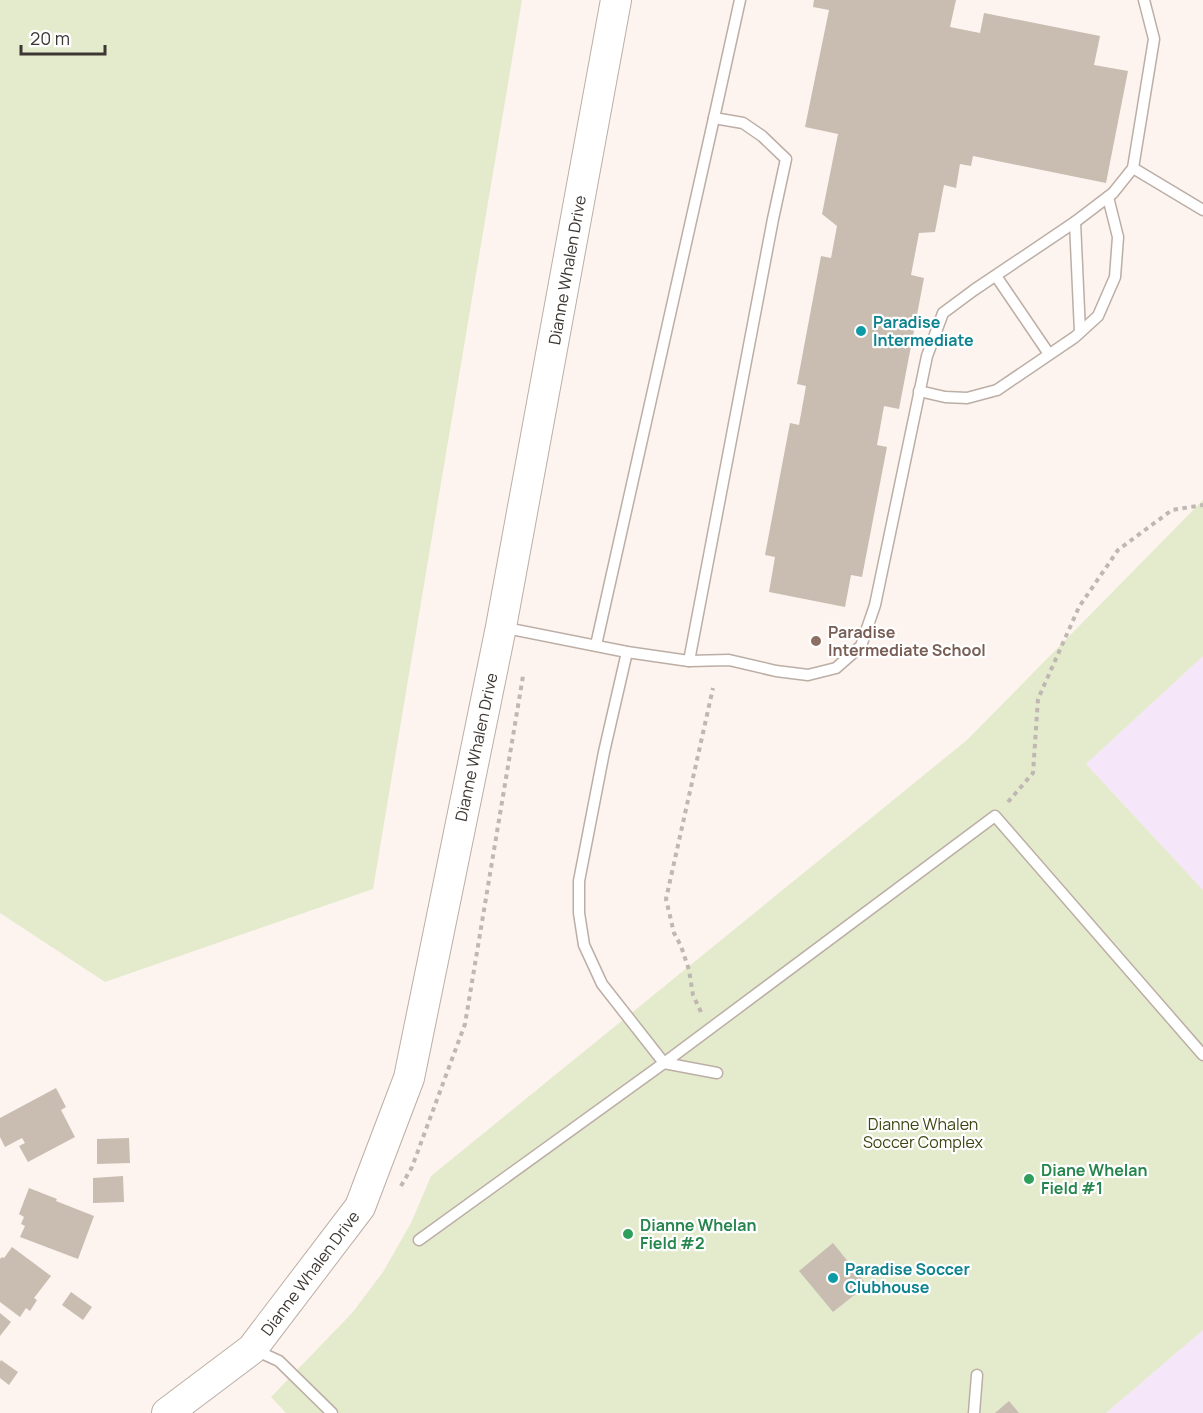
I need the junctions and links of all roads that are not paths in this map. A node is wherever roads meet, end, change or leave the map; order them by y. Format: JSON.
{"nodes":[{"id":1,"x":616,"y":0,"type":"edge"},
{"id":2,"x":740,"y":0,"type":"edge"},
{"id":3,"x":1144,"y":0,"type":"edge"},
{"id":4,"x":714,"y":118,"type":"junction"},
{"id":5,"x":1133,"y":168,"type":"junction"},
{"id":6,"x":1108,"y":197,"type":"junction"},
{"id":7,"x":1203,"y":210,"type":"edge"},
{"id":8,"x":1075,"y":222,"type":"junction"},
{"id":9,"x":996,"y":276,"type":"junction"},
{"id":10,"x":1080,"y":332,"type":"junction"},
{"id":11,"x":1049,"y":354,"type":"junction"},
{"id":12,"x":919,"y":391,"type":"junction"},
{"id":13,"x":501,"y":627,"type":"junction"},
{"id":14,"x":596,"y":645,"type":"junction"},
{"id":15,"x":627,"y":652,"type":"junction"},
{"id":16,"x":689,"y":661,"type":"junction"},
{"id":17,"x":1203,"y":1055,"type":"edge"},
{"id":18,"x":664,"y":1063,"type":"junction"},
{"id":19,"x":717,"y":1073,"type":"dead end"},
{"id":20,"x":419,"y":1240,"type":"dead end"},
{"id":21,"x":252,"y":1349,"type":"junction"},
{"id":22,"x":977,"y":1375,"type":"dead end"},
{"id":23,"x":167,"y":1413,"type":"edge"},
{"id":24,"x":332,"y":1413,"type":"edge"},
{"id":25,"x":974,"y":1413,"type":"edge"}],
"edges":[{"from":1,"to":13,"type":"street","name":"Dianne Whalen Drive"},
{"from":2,"to":4,"type":"lane"},
{"from":3,"to":5,"type":"lane"},
{"from":4,"to":14,"type":"lane"},
{"from":4,"to":16,"type":"lane"},
{"from":5,"to":6,"type":"lane"},
{"from":5,"to":7,"type":"lane"},
{"from":6,"to":8,"type":"lane"},
{"from":6,"to":10,"type":"lane"},
{"from":8,"to":9,"type":"lane"},
{"from":8,"to":10,"type":"lane"},
{"from":9,"to":11,"type":"lane"},
{"from":9,"to":12,"type":"lane"},
{"from":10,"to":11,"type":"lane"},
{"from":11,"to":12,"type":"lane"},
{"from":12,"to":16,"type":"lane"},
{"from":13,"to":14,"type":"lane"},
{"from":13,"to":21,"type":"street","name":"Dianne Whalen Drive"},
{"from":14,"to":15,"type":"lane"},
{"from":15,"to":16,"type":"lane"},
{"from":15,"to":18,"type":"lane"},
{"from":17,"to":18,"type":"lane"},
{"from":18,"to":19,"type":"lane"},
{"from":18,"to":20,"type":"lane"},
{"from":21,"to":23,"type":"street","name":"Dianne Whalen Drive"},
{"from":21,"to":24,"type":"lane"},
{"from":22,"to":25,"type":"lane"}]}
